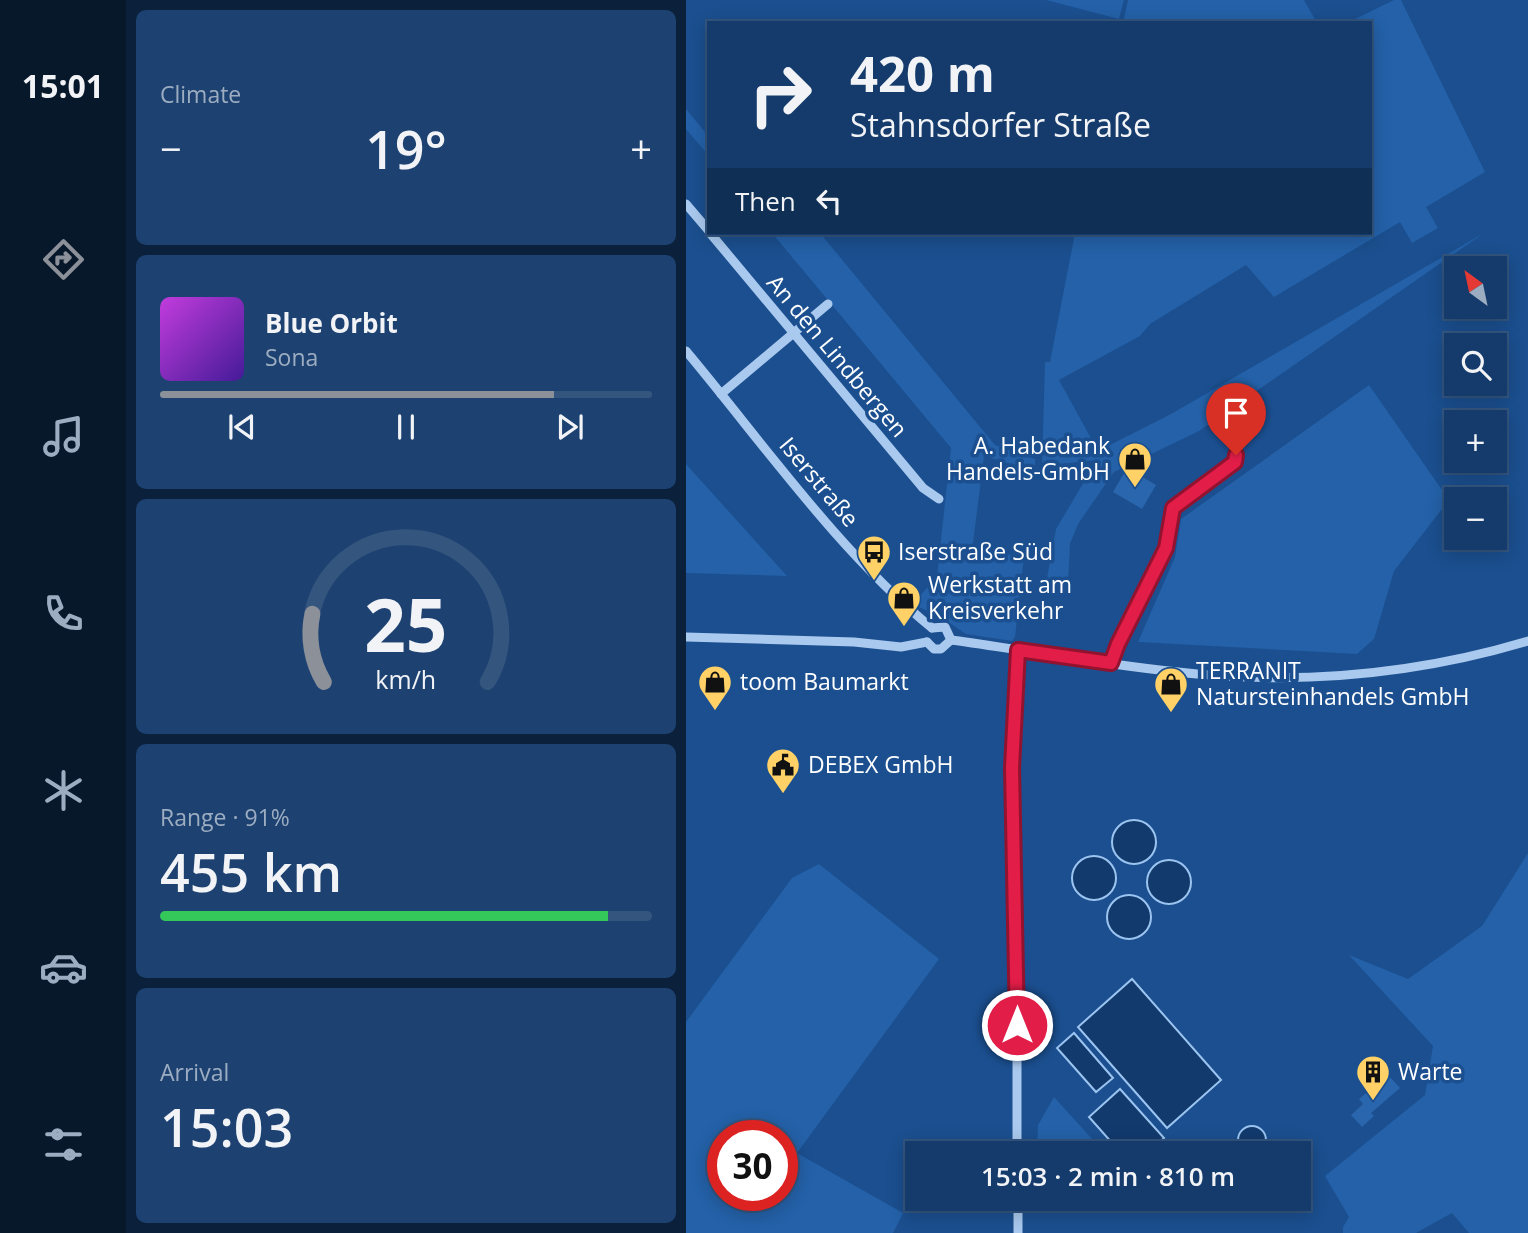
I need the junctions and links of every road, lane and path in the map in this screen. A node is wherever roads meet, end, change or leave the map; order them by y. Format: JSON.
{"nodes":[{"id":1,"x":686,"y":204,"type":"edge"},
{"id":2,"x":707,"y":230,"type":"edge"},
{"id":3,"x":712,"y":235,"type":"edge"},
{"id":4,"x":828,"y":304,"type":"dead end"},
{"id":5,"x":794,"y":333,"type":"junction"},
{"id":6,"x":686,"y":351,"type":"edge"},
{"id":7,"x":721,"y":394,"type":"junction"},
{"id":8,"x":1236,"y":455,"type":"dead end"},
{"id":9,"x":939,"y":499,"type":"dead end"},
{"id":10,"x":932,"y":628,"type":"junction"},
{"id":11,"x":686,"y":637,"type":"edge"},
{"id":12,"x":951,"y":640,"type":"junction"},
{"id":13,"x":1528,"y":641,"type":"edge"},
{"id":14,"x":927,"y":642,"type":"junction"},
{"id":15,"x":1018,"y":650,"type":"junction"},
{"id":16,"x":1111,"y":663,"type":"junction"},
{"id":17,"x":1017,"y":1141,"type":"edge"},
{"id":18,"x":1018,"y":1211,"type":"edge"},
{"id":19,"x":1018,"y":1233,"type":"edge"}],
"edges":[{"from":1,"to":2,"type":"street","name":"An den Lindbergen"},
{"from":3,"to":5,"type":"street","name":"An den Lindbergen"},
{"from":4,"to":5,"type":"street"},
{"from":5,"to":7,"type":"street"},
{"from":5,"to":9,"type":"street","name":"An den Lindbergen"},
{"from":6,"to":7,"type":"street","name":"Iserstraße"},
{"from":7,"to":10,"type":"street","name":"Iserstraße"},
{"from":8,"to":16,"type":"street"},
{"from":10,"to":12,"type":"street"},
{"from":10,"to":14,"type":"street"},
{"from":11,"to":14,"type":"street"},
{"from":12,"to":14,"type":"street"},
{"from":12,"to":15,"type":"street"},
{"from":13,"to":16,"type":"street"},
{"from":15,"to":16,"type":"street"},
{"from":15,"to":17,"type":"street"},
{"from":18,"to":19,"type":"street"}]}
